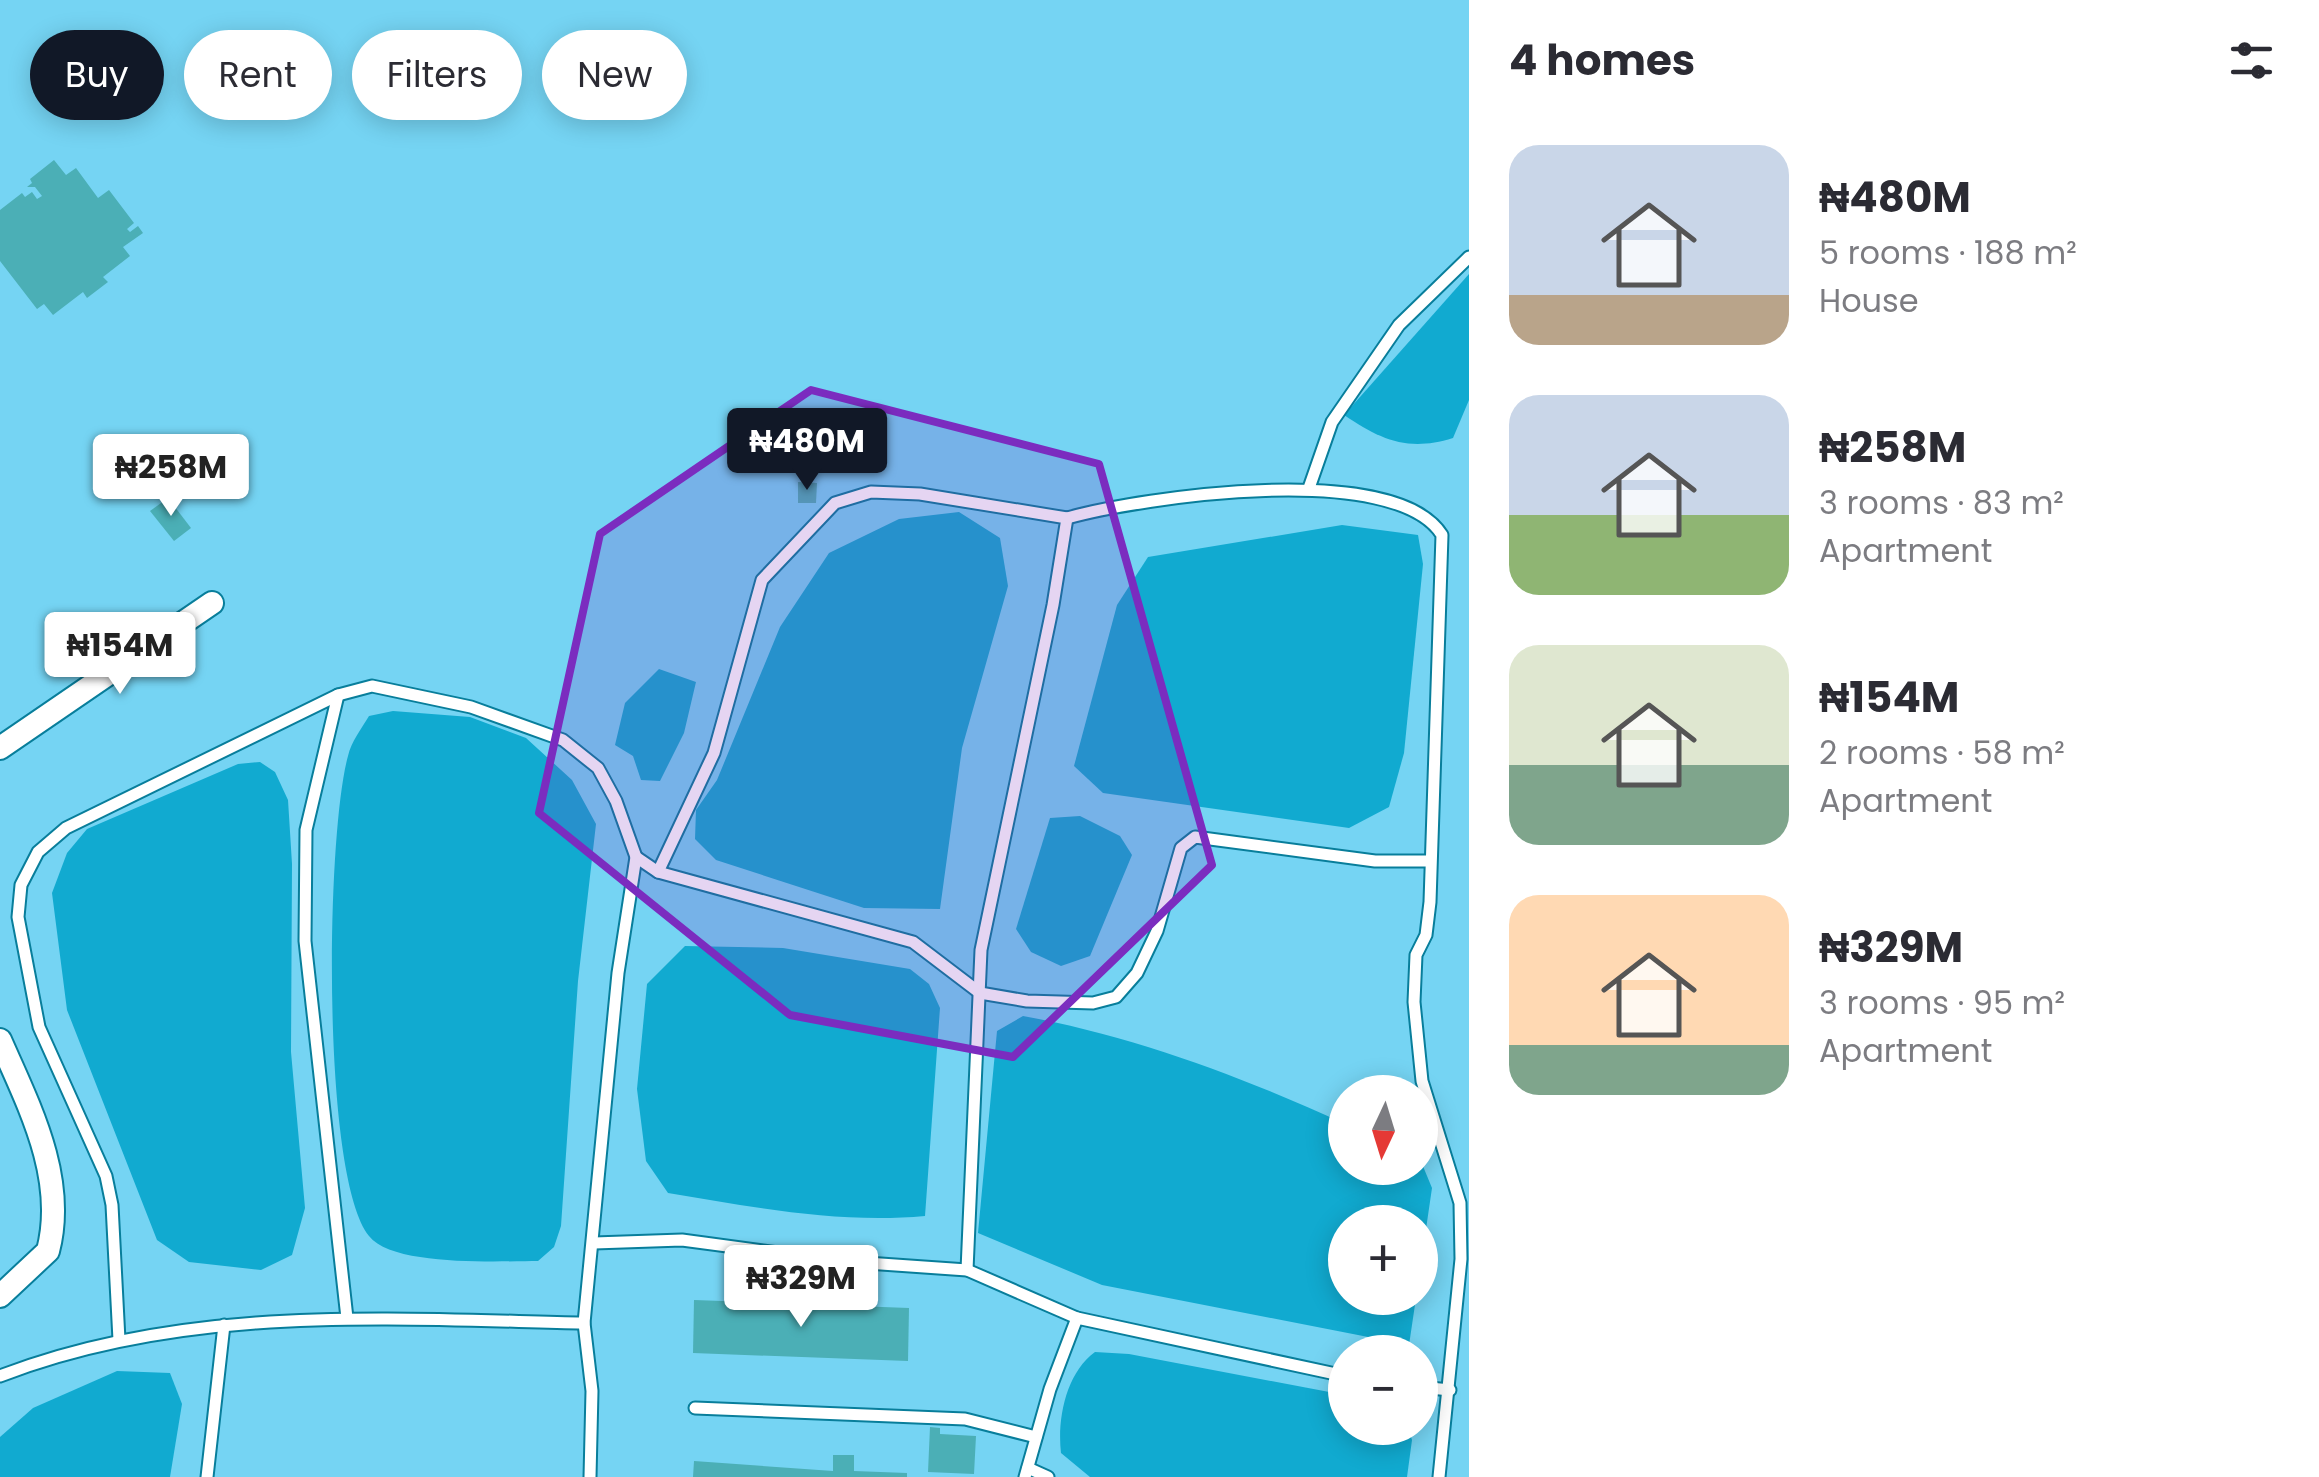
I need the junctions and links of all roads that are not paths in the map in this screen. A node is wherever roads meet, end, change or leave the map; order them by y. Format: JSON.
{"nodes":[{"id":1,"x":1469,"y":256,"type":"edge"},
{"id":2,"x":1309,"y":488,"type":"junction"},
{"id":3,"x":1067,"y":518,"type":"junction"},
{"id":4,"x":212,"y":604,"type":"dead end"},
{"id":5,"x":338,"y":695,"type":"junction"},
{"id":6,"x":0,"y":748,"type":"edge"},
{"id":7,"x":636,"y":857,"type":"junction"},
{"id":8,"x":1428,"y":861,"type":"junction"},
{"id":9,"x":658,"y":872,"type":"junction"},
{"id":10,"x":980,"y":993,"type":"junction"},
{"id":11,"x":0,"y":1040,"type":"edge"},
{"id":12,"x":594,"y":1243,"type":"junction"},
{"id":13,"x":966,"y":1270,"type":"junction"},
{"id":14,"x":0,"y":1296,"type":"edge"},
{"id":15,"x":347,"y":1318,"type":"junction"},
{"id":16,"x":1077,"y":1318,"type":"junction"},
{"id":17,"x":584,"y":1323,"type":"junction"},
{"id":18,"x":224,"y":1325,"type":"junction"},
{"id":19,"x":119,"y":1340,"type":"junction"},
{"id":20,"x":1328,"y":1372,"type":"edge"},
{"id":21,"x":0,"y":1376,"type":"edge"},
{"id":22,"x":1438,"y":1389,"type":"edge"},
{"id":23,"x":1450,"y":1390,"type":"junction"},
{"id":24,"x":695,"y":1408,"type":"dead end"},
{"id":25,"x":1036,"y":1437,"type":"junction"},
{"id":26,"x":1027,"y":1472,"type":"edge"},
{"id":27,"x":207,"y":1477,"type":"edge"},
{"id":28,"x":590,"y":1477,"type":"edge"},
{"id":29,"x":1048,"y":1477,"type":"edge"},
{"id":30,"x":1439,"y":1477,"type":"edge"}],
"edges":[{"from":1,"to":2,"type":"lane"},
{"from":2,"to":3,"type":"lane"},
{"from":2,"to":8,"type":"lane"},
{"from":3,"to":9,"type":"lane"},
{"from":3,"to":10,"type":"lane"},
{"from":4,"to":6,"type":"street"},
{"from":5,"to":7,"type":"lane"},
{"from":5,"to":15,"type":"lane"},
{"from":5,"to":19,"type":"lane"},
{"from":7,"to":9,"type":"lane"},
{"from":7,"to":12,"type":"lane"},
{"from":8,"to":10,"type":"lane"},
{"from":8,"to":23,"type":"lane"},
{"from":9,"to":10,"type":"lane"},
{"from":10,"to":13,"type":"lane"},
{"from":11,"to":14,"type":"street"},
{"from":12,"to":13,"type":"lane"},
{"from":12,"to":17,"type":"lane"},
{"from":13,"to":16,"type":"lane"},
{"from":15,"to":17,"type":"lane"},
{"from":15,"to":18,"type":"lane"},
{"from":16,"to":20,"type":"lane"},
{"from":16,"to":25,"type":"lane"},
{"from":17,"to":28,"type":"lane"},
{"from":18,"to":19,"type":"lane"},
{"from":18,"to":27,"type":"lane"},
{"from":19,"to":21,"type":"lane"},
{"from":22,"to":23,"type":"lane"},
{"from":23,"to":30,"type":"lane"},
{"from":24,"to":25,"type":"lane"},
{"from":25,"to":26,"type":"lane"},
{"from":26,"to":29,"type":"lane"}]}
